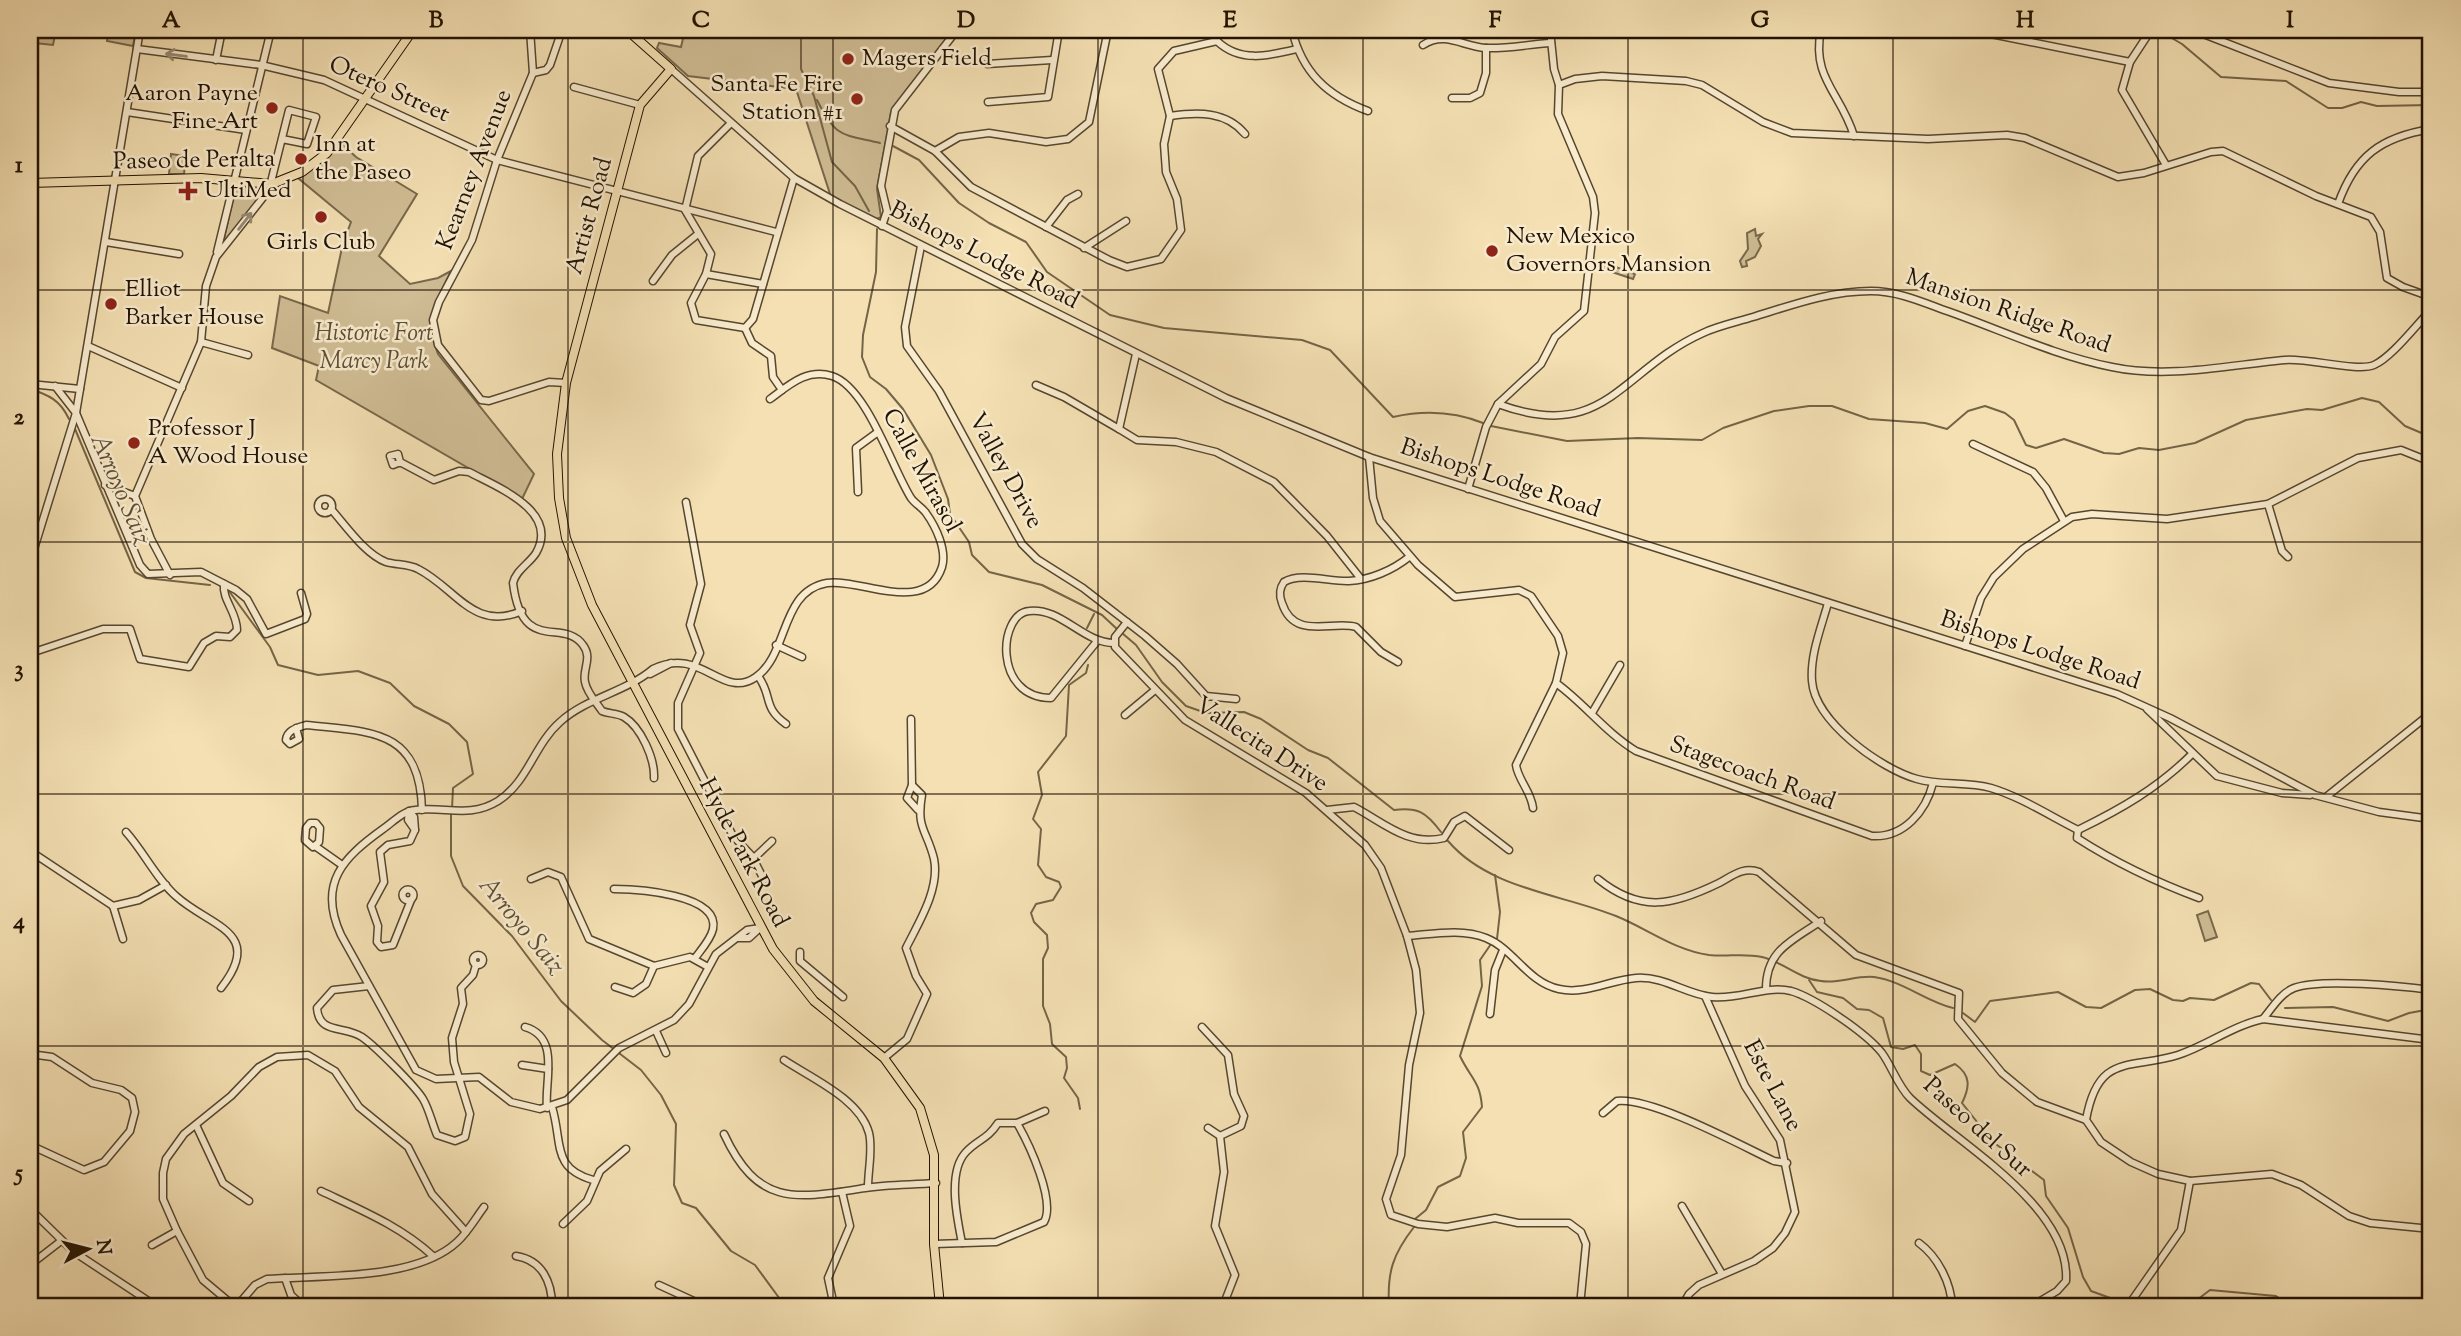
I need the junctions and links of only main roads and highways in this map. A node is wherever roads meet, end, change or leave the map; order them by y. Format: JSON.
{"nodes":[{"id":1,"x":413,"y":30,"type":"edge"},
{"id":2,"x":627,"y":30,"type":"edge"},
{"id":3,"x":671,"y":68,"type":"joint"},
{"id":4,"x":30,"y":183,"type":"edge"},
{"id":5,"x":566,"y":383,"type":"joint"},
{"id":6,"x":940,"y":1306,"type":"edge"}],
"edges":[{"from":1,"to":4,"type":"main road","name":"Paseo de Peralta"},
{"from":2,"to":3,"type":"main road","name":"Bishops Lodge Road"},
{"from":3,"to":5,"type":"main road","name":"Artist Road"},
{"from":5,"to":6,"type":"main road","name":"Hyde Park Road"}]}
